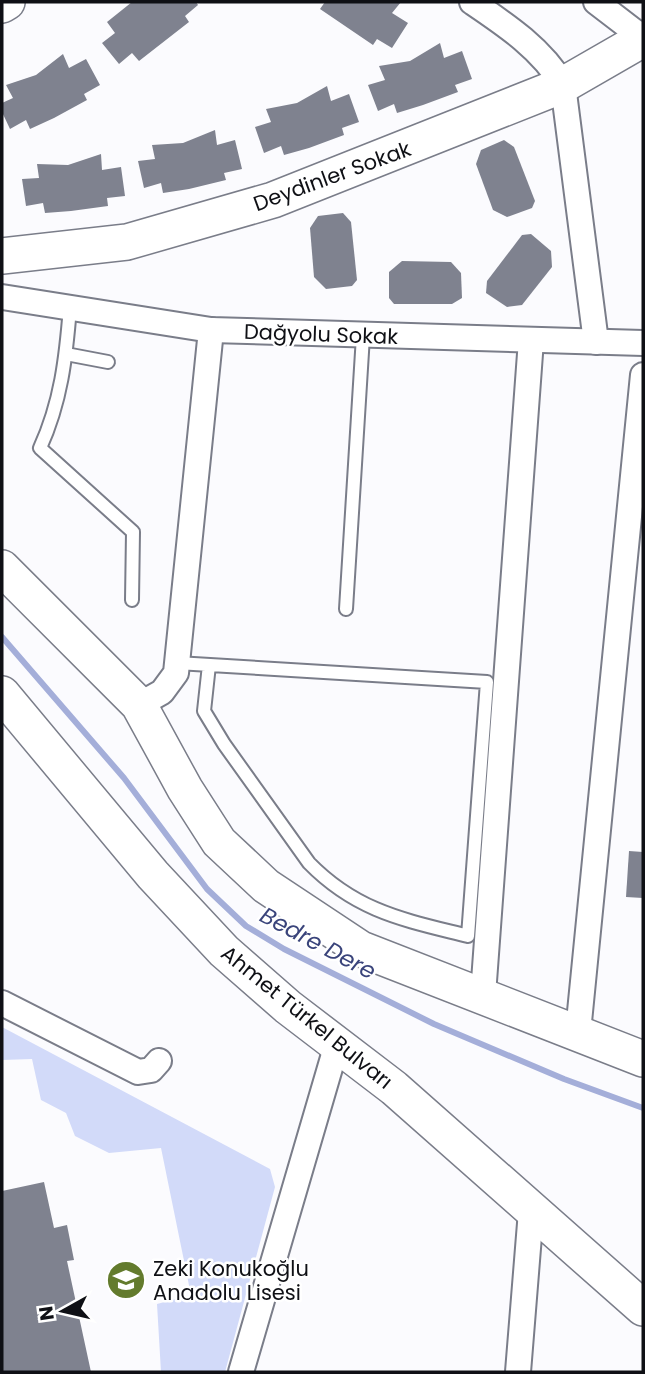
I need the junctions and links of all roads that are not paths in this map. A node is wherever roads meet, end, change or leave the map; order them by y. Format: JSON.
{"nodes":[{"id":1,"x":7,"y":2,"type":"edge"},
{"id":2,"x":472,"y":2,"type":"edge"},
{"id":3,"x":596,"y":2,"type":"edge"},
{"id":4,"x":2,"y":5,"type":"edge"},
{"id":5,"x":643,"y":39,"type":"edge"},
{"id":6,"x":563,"y":85,"type":"junction"},
{"id":7,"x":2,"y":256,"type":"edge"},
{"id":8,"x":2,"y":297,"type":"edge"},
{"id":9,"x":70,"y":307,"type":"junction"},
{"id":10,"x":211,"y":330,"type":"junction"},
{"id":11,"x":363,"y":336,"type":"junction"},
{"id":12,"x":531,"y":340,"type":"junction"},
{"id":13,"x":596,"y":342,"type":"junction"},
{"id":14,"x":643,"y":343,"type":"edge"},
{"id":15,"x":66,"y":354,"type":"junction"},
{"id":16,"x":108,"y":362,"type":"dead end"},
{"id":17,"x":643,"y":375,"type":"edge"},
{"id":18,"x":2,"y":568,"type":"edge"},
{"id":19,"x":132,"y":600,"type":"dead end"},
{"id":20,"x":346,"y":609,"type":"dead end"},
{"id":21,"x":177,"y":663,"type":"junction"},
{"id":22,"x":209,"y":665,"type":"junction"},
{"id":23,"x":2,"y":694,"type":"edge"},
{"id":24,"x":139,"y":705,"type":"junction"},
{"id":25,"x":483,"y":995,"type":"junction"},
{"id":26,"x":2,"y":1003,"type":"edge"},
{"id":27,"x":578,"y":1032,"type":"junction"},
{"id":28,"x":337,"y":1044,"type":"junction"},
{"id":29,"x":643,"y":1059,"type":"edge"},
{"id":30,"x":159,"y":1061,"type":"dead end"},
{"id":31,"x":531,"y":1211,"type":"junction"},
{"id":32,"x":643,"y":1308,"type":"edge"},
{"id":33,"x":241,"y":1372,"type":"edge"},
{"id":34,"x":518,"y":1372,"type":"edge"}],
"edges":[{"from":1,"to":4,"type":"main road"},
{"from":2,"to":6,"type":"street"},
{"from":3,"to":5,"type":"street"},
{"from":5,"to":6,"type":"main road","name":"Deydinler Sokak"},
{"from":6,"to":7,"type":"main road","name":"Deydinler Sokak"},
{"from":6,"to":13,"type":"street"},
{"from":8,"to":9,"type":"street","name":"Dağyolu Sokak"},
{"from":9,"to":10,"type":"street","name":"Dağyolu Sokak"},
{"from":9,"to":15,"type":"lane"},
{"from":10,"to":11,"type":"street","name":"Dağyolu Sokak"},
{"from":10,"to":21,"type":"street"},
{"from":11,"to":12,"type":"street","name":"Dağyolu Sokak"},
{"from":11,"to":20,"type":"lane"},
{"from":12,"to":13,"type":"street","name":"Dağyolu Sokak"},
{"from":12,"to":25,"type":"street"},
{"from":13,"to":14,"type":"street","name":"Dağyolu Sokak"},
{"from":15,"to":16,"type":"lane"},
{"from":15,"to":19,"type":"lane"},
{"from":17,"to":27,"type":"street"},
{"from":18,"to":24,"type":"main road"},
{"from":21,"to":22,"type":"lane"},
{"from":21,"to":24,"type":"street"},
{"from":22,"to":22,"type":"lane"},
{"from":23,"to":28,"type":"main road","name":"Ahmet Türkel Bulvarı"},
{"from":24,"to":25,"type":"main road"},
{"from":25,"to":27,"type":"main road"},
{"from":26,"to":30,"type":"street"},
{"from":27,"to":29,"type":"main road"},
{"from":28,"to":31,"type":"main road","name":"Ahmet Türkel Bulvarı"},
{"from":28,"to":33,"type":"street"},
{"from":31,"to":32,"type":"main road","name":"Ahmet Türkel Bulvarı"},
{"from":31,"to":34,"type":"street"}]}
